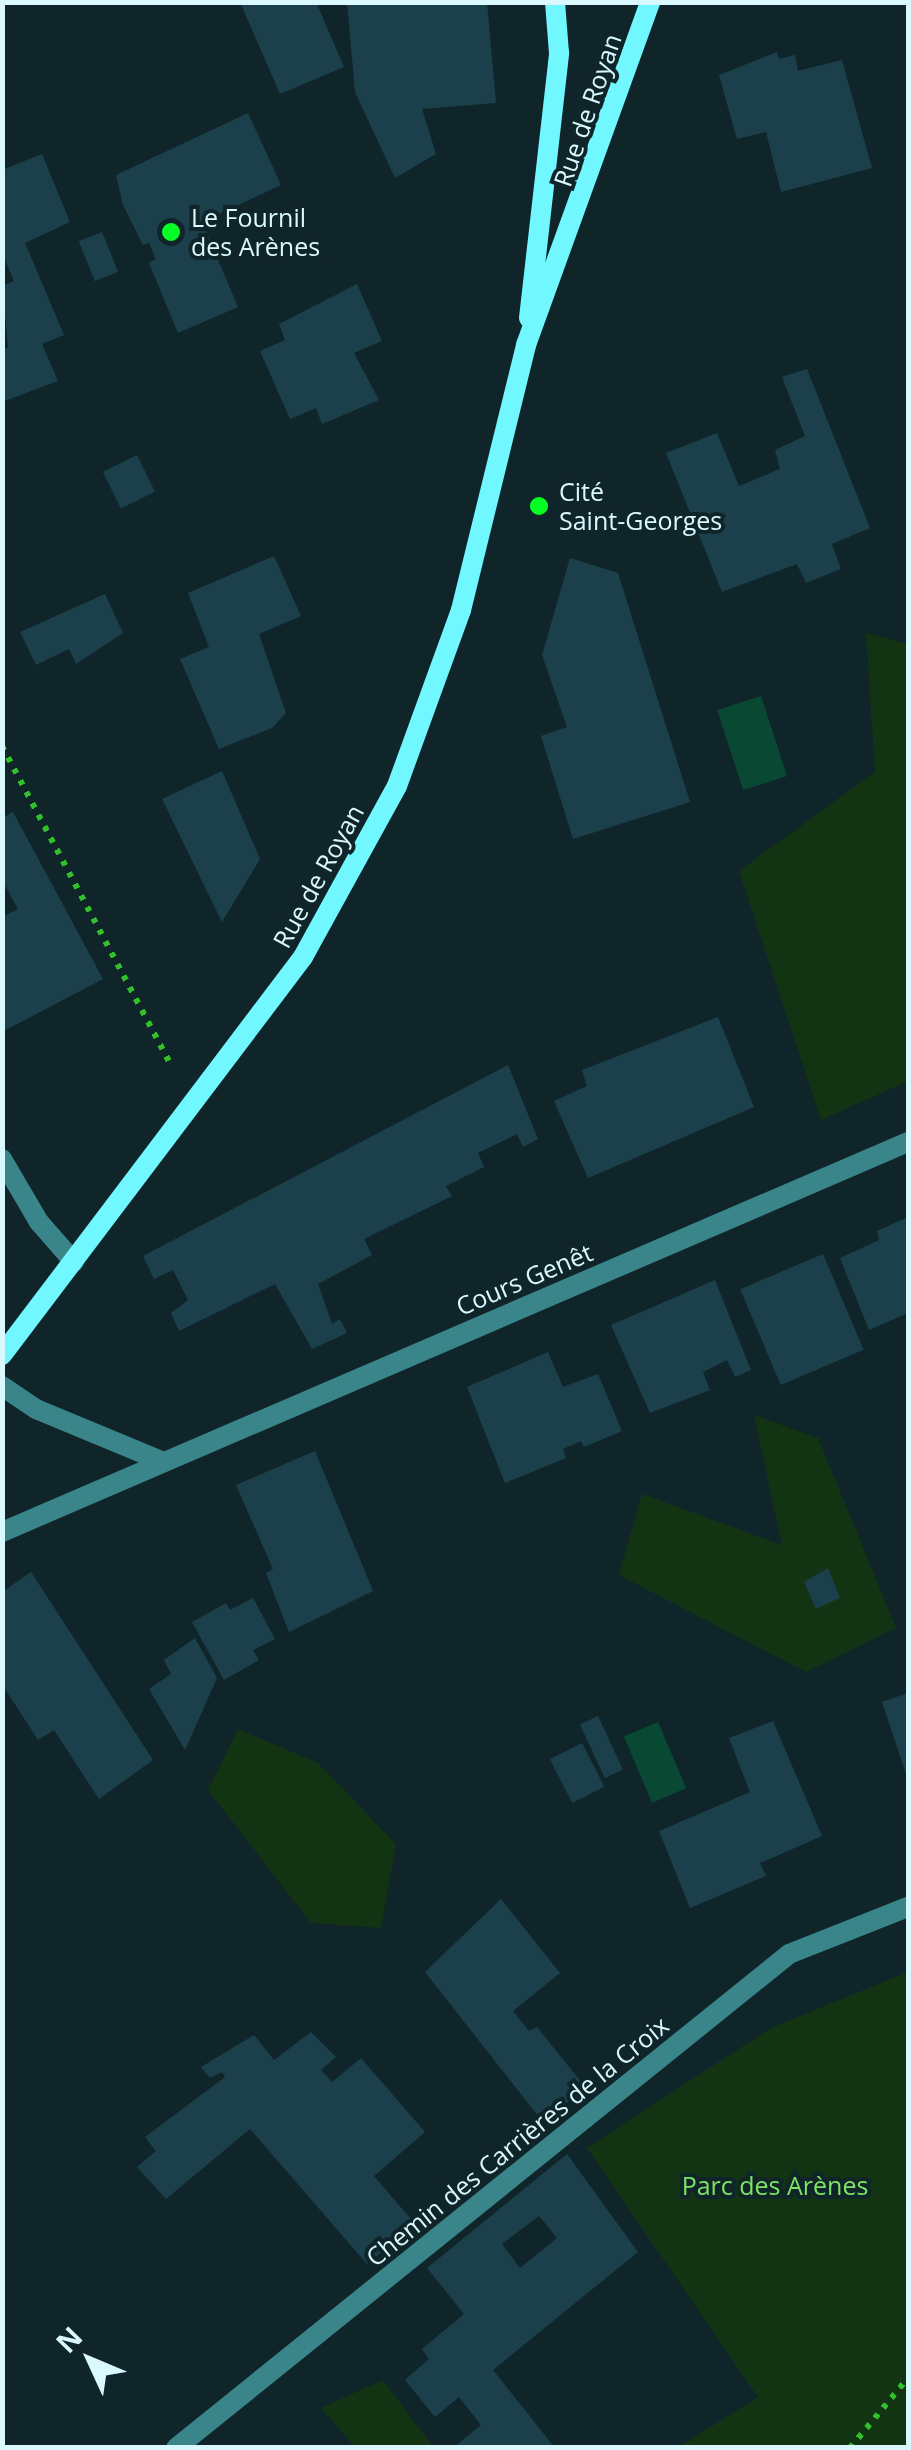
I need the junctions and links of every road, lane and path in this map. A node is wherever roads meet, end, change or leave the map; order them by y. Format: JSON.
{"nodes":[{"id":1,"x":555,"y":2,"type":"edge"},
{"id":2,"x":650,"y":2,"type":"edge"},
{"id":3,"x":526,"y":345,"type":"junction"},
{"id":4,"x":2,"y":746,"type":"edge"},
{"id":5,"x":193,"y":1104,"type":"junction"},
{"id":6,"x":908,"y":1142,"type":"edge"},
{"id":7,"x":2,"y":1159,"type":"edge"},
{"id":8,"x":74,"y":1262,"type":"junction"},
{"id":9,"x":2,"y":1355,"type":"edge"},
{"id":10,"x":2,"y":1386,"type":"edge"},
{"id":11,"x":159,"y":1460,"type":"junction"},
{"id":12,"x":2,"y":1532,"type":"edge"},
{"id":13,"x":908,"y":1906,"type":"edge"},
{"id":14,"x":908,"y":2378,"type":"edge"},
{"id":15,"x":176,"y":2448,"type":"edge"},
{"id":16,"x":850,"y":2448,"type":"edge"}],
"edges":[{"from":1,"to":3,"type":"main road","name":"Rue de Royan"},
{"from":2,"to":3,"type":"main road","name":"Rue de Royan"},
{"from":3,"to":5,"type":"main road","name":"Rue de Royan"},
{"from":4,"to":5,"type":"path"},
{"from":5,"to":8,"type":"main road","name":"Rue de Royan"},
{"from":6,"to":11,"type":"street","name":"Cours Genêt"},
{"from":7,"to":8,"type":"street"},
{"from":8,"to":9,"type":"main road","name":"Rue de Royan"},
{"from":10,"to":11,"type":"street"},
{"from":11,"to":12,"type":"street","name":"Cours Genêt"},
{"from":13,"to":15,"type":"street","name":"Chemin des Carrières de la Croix"},
{"from":14,"to":16,"type":"path"}]}
